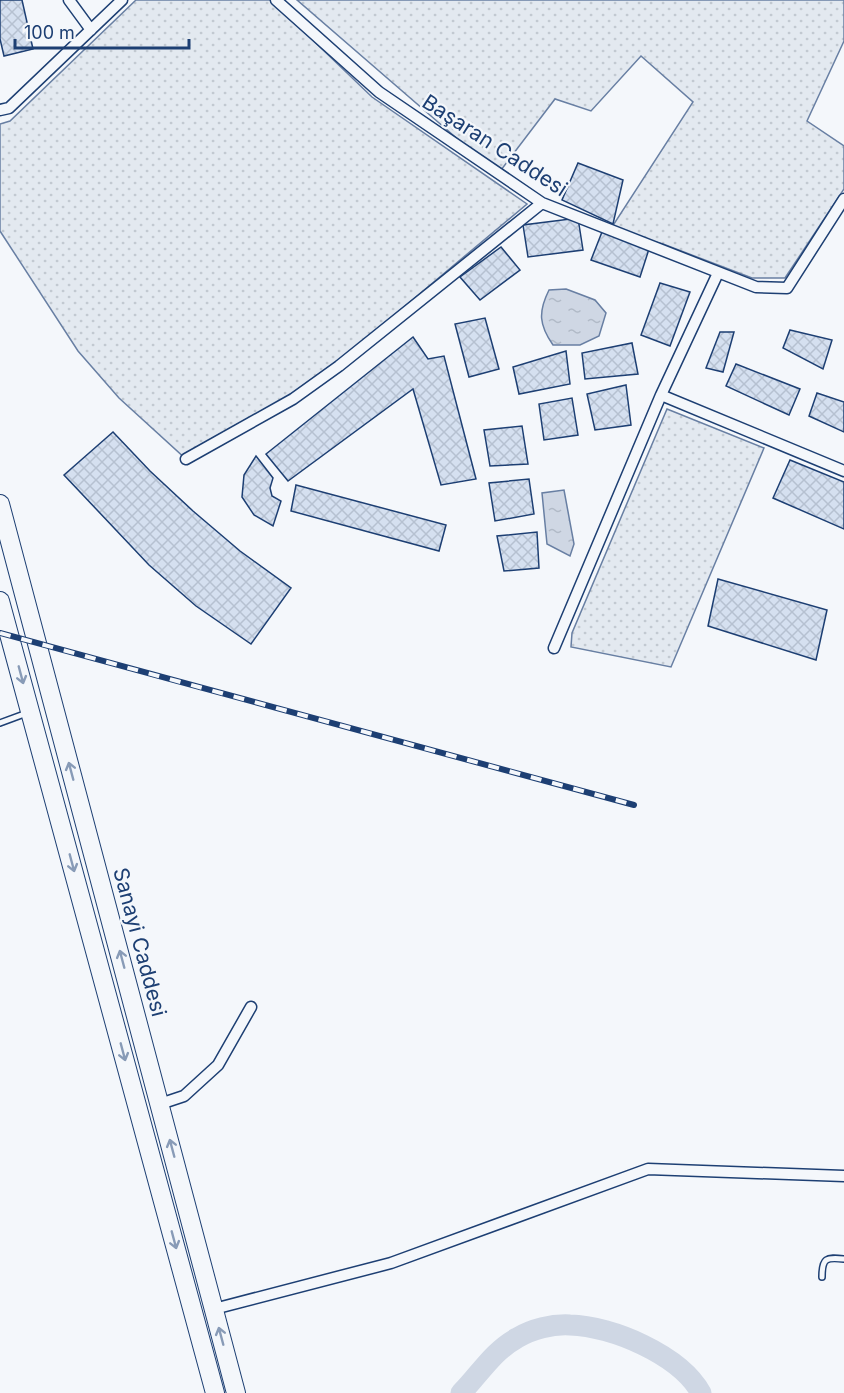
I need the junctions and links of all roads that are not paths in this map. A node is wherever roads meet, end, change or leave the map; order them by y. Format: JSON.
{"nodes":[{"id":1,"x":69,"y":0,"type":"edge"},
{"id":2,"x":122,"y":0,"type":"edge"},
{"id":3,"x":276,"y":0,"type":"edge"},
{"id":4,"x":91,"y":30,"type":"junction"},
{"id":5,"x":0,"y":110,"type":"edge"},
{"id":6,"x":844,"y":199,"type":"edge"},
{"id":7,"x":542,"y":203,"type":"junction"},
{"id":8,"x":718,"y":273,"type":"junction"},
{"id":9,"x":661,"y":395,"type":"junction"},
{"id":10,"x":186,"y":459,"type":"dead end"},
{"id":11,"x":844,"y":471,"type":"edge"},
{"id":12,"x":0,"y":504,"type":"edge"},
{"id":13,"x":2,"y":612,"type":"edge"},
{"id":14,"x":554,"y":648,"type":"dead end"},
{"id":15,"x":31,"y":712,"type":"junction"},
{"id":16,"x":0,"y":723,"type":"edge"},
{"id":17,"x":251,"y":1007,"type":"dead end"},
{"id":18,"x":160,"y":1104,"type":"junction"},
{"id":19,"x":844,"y":1176,"type":"edge"},
{"id":20,"x":844,"y":1259,"type":"edge"},
{"id":21,"x":822,"y":1277,"type":"dead end"},
{"id":22,"x":214,"y":1310,"type":"junction"},
{"id":23,"x":215,"y":1393,"type":"edge"},
{"id":24,"x":236,"y":1393,"type":"edge"}],
"edges":[{"from":1,"to":4,"type":"street"},
{"from":2,"to":4,"type":"street"},
{"from":3,"to":7,"type":"street","name":"Başaran Caddesi"},
{"from":4,"to":5,"type":"street"},
{"from":6,"to":8,"type":"street","name":"Başaran Caddesi"},
{"from":7,"to":8,"type":"street","name":"Başaran Caddesi"},
{"from":7,"to":10,"type":"street"},
{"from":8,"to":9,"type":"street"},
{"from":9,"to":11,"type":"street"},
{"from":9,"to":14,"type":"street"},
{"from":18,"to":12,"type":"highway","name":"Sanayi Caddesi","one_way":true},
{"from":13,"to":15,"type":"highway","one_way":true},
{"from":15,"to":16,"type":"lane"},
{"from":15,"to":23,"type":"highway","one_way":true},
{"from":17,"to":18,"type":"street"},
{"from":22,"to":18,"type":"highway","name":"Sanayi Caddesi","one_way":true},
{"from":19,"to":22,"type":"street"},
{"from":20,"to":21,"type":"lane"},
{"from":24,"to":22,"type":"highway","name":"Sanayi Caddesi","one_way":true}]}
